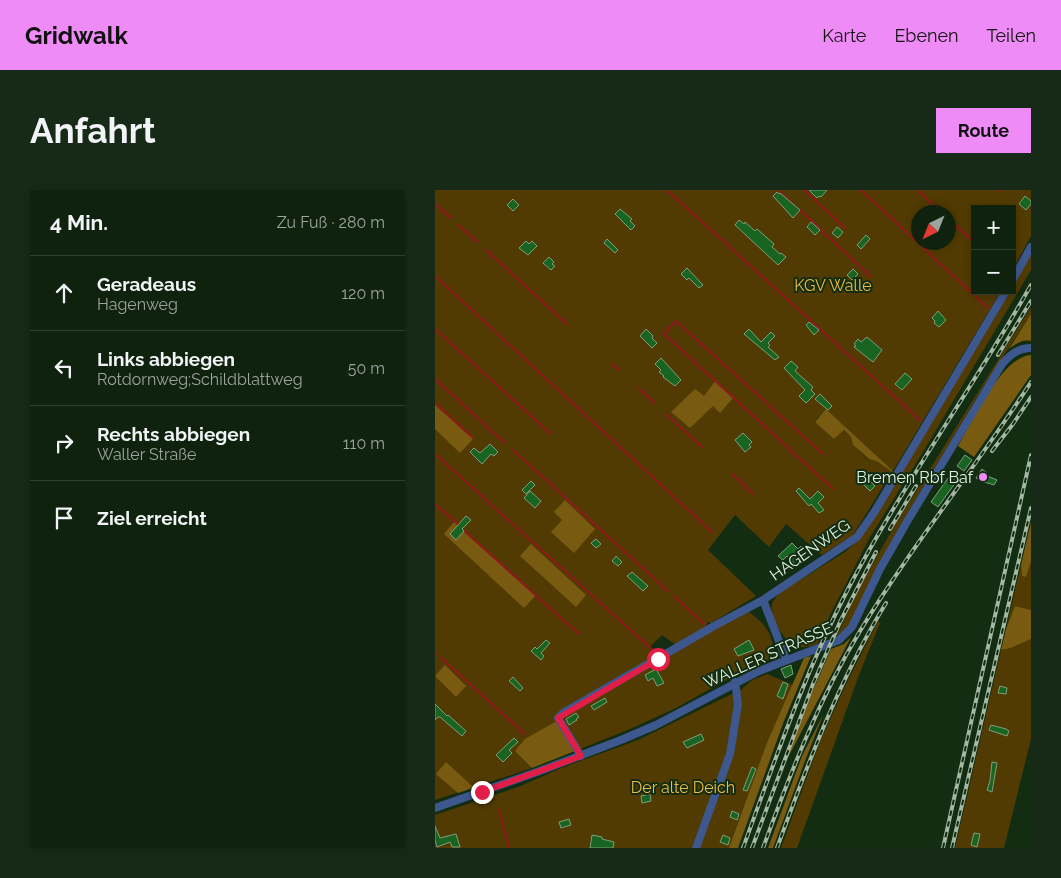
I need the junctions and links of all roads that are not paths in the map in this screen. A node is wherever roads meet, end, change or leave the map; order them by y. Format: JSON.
{"nodes":[{"id":1,"x":1031,"y":247,"type":"edge"},
{"id":2,"x":1016,"y":274,"type":"edge"},
{"id":3,"x":1005,"y":295,"type":"edge"},
{"id":4,"x":1031,"y":348,"type":"edge"},
{"id":5,"x":763,"y":600,"type":"junction"},
{"id":6,"x":786,"y":659,"type":"junction"},
{"id":7,"x":735,"y":682,"type":"junction"},
{"id":8,"x":581,"y":756,"type":"junction"},
{"id":9,"x":435,"y":808,"type":"edge"},
{"id":10,"x":696,"y":848,"type":"edge"}],
"edges":[{"from":1,"to":2,"type":"street"},
{"from":3,"to":5,"type":"street","name":"HAGENWEG"},
{"from":4,"to":6,"type":"street","name":"WALLER STRASSE"},
{"from":5,"to":6,"type":"street"},
{"from":5,"to":8,"type":"street","name":"HAGENWEG"},
{"from":6,"to":7,"type":"street","name":"WALLER STRASSE"},
{"from":7,"to":8,"type":"street","name":"WALLER STRASSE"},
{"from":7,"to":10,"type":"street"},
{"from":8,"to":9,"type":"street","name":"WALLER STRASSE"}]}
